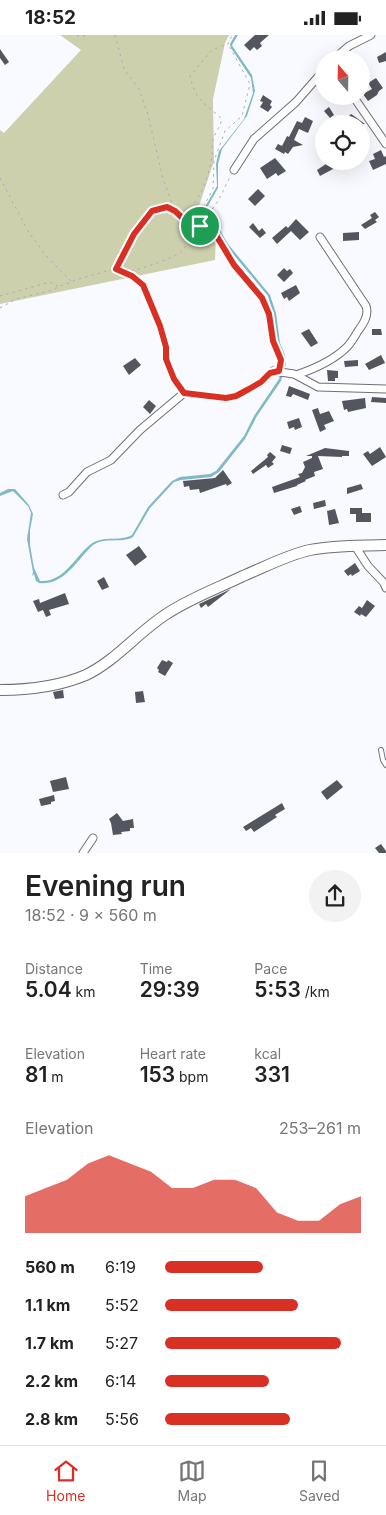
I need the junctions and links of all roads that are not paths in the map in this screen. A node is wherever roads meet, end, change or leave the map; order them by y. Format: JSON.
{"nodes":[{"id":1,"x":370,"y":35,"type":"edge"},
{"id":2,"x":344,"y":50,"type":"edge"},
{"id":3,"x":315,"y":81,"type":"edge"},
{"id":4,"x":360,"y":105,"type":"edge"},
{"id":5,"x":386,"y":144,"type":"edge"},
{"id":6,"x":234,"y":170,"type":"road end"},
{"id":7,"x":320,"y":237,"type":"dead end"},
{"id":8,"x":296,"y":375,"type":"junction"},
{"id":9,"x":386,"y":389,"type":"edge"},
{"id":10,"x":63,"y":495,"type":"dead end"},
{"id":11,"x":386,"y":545,"type":"edge"},
{"id":12,"x":355,"y":546,"type":"junction"},
{"id":13,"x":386,"y":588,"type":"edge"},
{"id":14,"x":0,"y":690,"type":"edge"},
{"id":15,"x":381,"y":750,"type":"dead end"},
{"id":16,"x":386,"y":765,"type":"edge"},
{"id":17,"x":93,"y":838,"type":"dead end"},
{"id":18,"x":83,"y":853,"type":"edge"}],
"edges":[{"from":1,"to":2,"type":"street"},
{"from":3,"to":6,"type":"street"},
{"from":4,"to":5,"type":"street"},
{"from":7,"to":8,"type":"street"},
{"from":8,"to":9,"type":"street"},
{"from":8,"to":10,"type":"street"},
{"from":11,"to":12,"type":"street"},
{"from":12,"to":13,"type":"street"},
{"from":12,"to":14,"type":"street"},
{"from":15,"to":16,"type":"lane"},
{"from":17,"to":18,"type":"street"}]}
